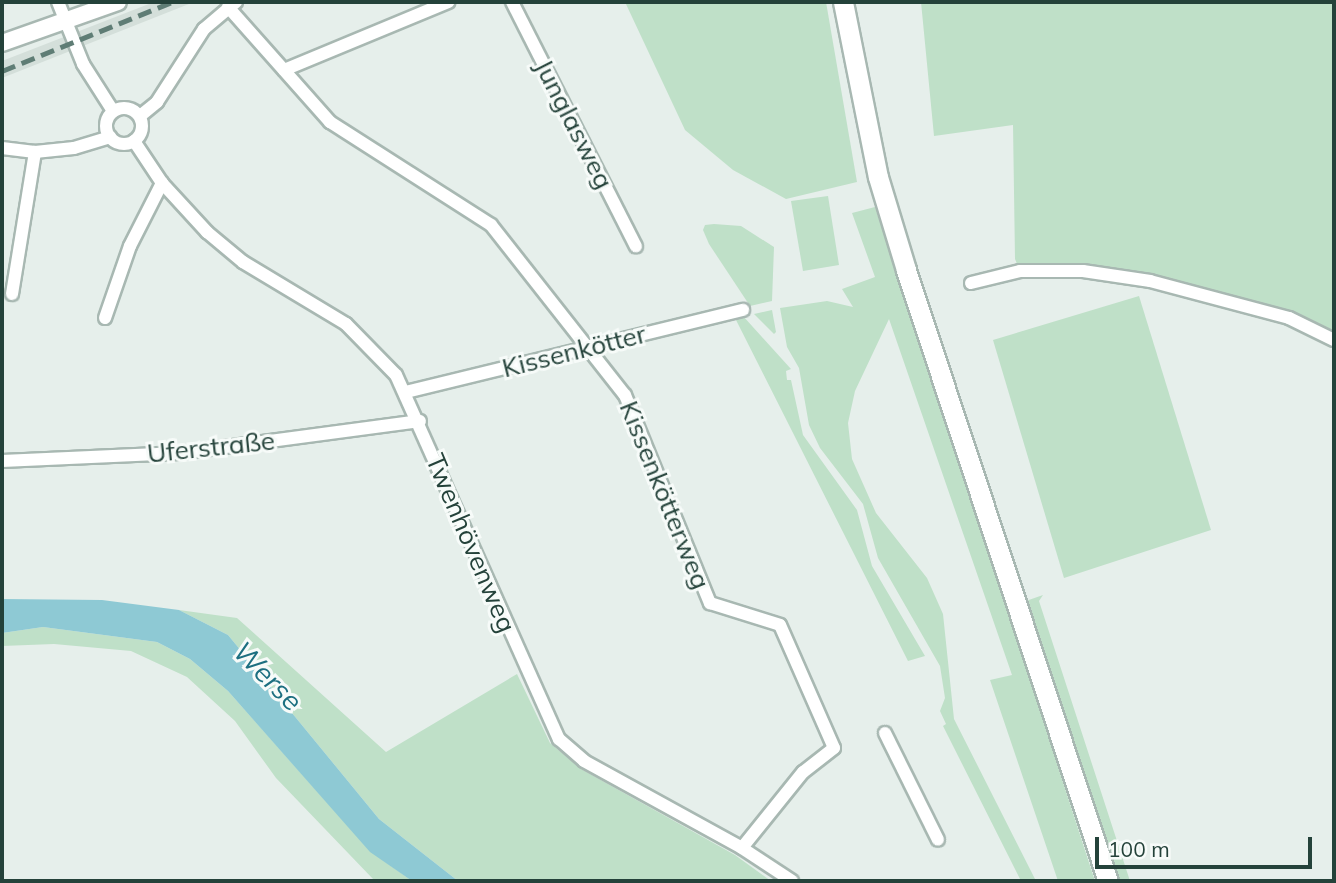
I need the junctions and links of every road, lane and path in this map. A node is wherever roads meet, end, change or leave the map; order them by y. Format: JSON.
{"nodes":[{"id":1,"x":58,"y":2,"type":"edge"},
{"id":2,"x":118,"y":2,"type":"edge"},
{"id":3,"x":448,"y":2,"type":"edge"},
{"id":4,"x":512,"y":2,"type":"edge"},
{"id":5,"x":843,"y":2,"type":"edge"},
{"id":6,"x":232,"y":5,"type":"edge"},
{"id":7,"x":66,"y":21,"type":"junction"},
{"id":8,"x":2,"y":43,"type":"edge"},
{"id":9,"x":284,"y":70,"type":"junction"},
{"id":10,"x":113,"y":111,"type":"junction"},
{"id":11,"x":140,"y":116,"type":"junction"},
{"id":12,"x":110,"y":137,"type":"junction"},
{"id":13,"x":134,"y":141,"type":"junction"},
{"id":14,"x":2,"y":148,"type":"edge"},
{"id":15,"x":35,"y":152,"type":"junction"},
{"id":16,"x":162,"y":183,"type":"junction"},
{"id":17,"x":636,"y":246,"type":"dead end"},
{"id":18,"x":971,"y":283,"type":"dead end"},
{"id":19,"x":12,"y":295,"type":"dead end"},
{"id":20,"x":743,"y":310,"type":"dead end"},
{"id":21,"x":105,"y":318,"type":"dead end"},
{"id":22,"x":1334,"y":340,"type":"edge"},
{"id":23,"x":586,"y":347,"type":"junction"},
{"id":24,"x":406,"y":392,"type":"junction"},
{"id":25,"x":420,"y":421,"type":"junction"},
{"id":26,"x":2,"y":461,"type":"edge"},
{"id":27,"x":885,"y":733,"type":"dead end"},
{"id":28,"x":938,"y":840,"type":"dead end"},
{"id":29,"x":743,"y":848,"type":"junction"},
{"id":30,"x":792,"y":881,"type":"edge"},
{"id":31,"x":1108,"y":881,"type":"edge"}],
"edges":[{"from":1,"to":7,"type":"street"},
{"from":2,"to":7,"type":"street"},
{"from":3,"to":9,"type":"street"},
{"from":4,"to":17,"type":"street","name":"Junglasweg"},
{"from":5,"to":31,"type":"main road"},
{"from":6,"to":9,"type":"street"},
{"from":6,"to":11,"type":"street"},
{"from":7,"to":8,"type":"street"},
{"from":7,"to":10,"type":"street"},
{"from":9,"to":23,"type":"street"},
{"from":10,"to":11,"type":"street"},
{"from":10,"to":12,"type":"street"},
{"from":11,"to":13,"type":"street"},
{"from":12,"to":13,"type":"street"},
{"from":12,"to":15,"type":"street"},
{"from":13,"to":16,"type":"street","name":"Twenhövenweg"},
{"from":14,"to":15,"type":"street"},
{"from":15,"to":19,"type":"street"},
{"from":16,"to":21,"type":"street"},
{"from":16,"to":24,"type":"street","name":"Twenhövenweg"},
{"from":18,"to":22,"type":"street"},
{"from":20,"to":23,"type":"street","name":"Kissenkötter"},
{"from":23,"to":24,"type":"street","name":"Kissenkötter"},
{"from":23,"to":29,"type":"street","name":"Kissenkötterweg"},
{"from":24,"to":25,"type":"street","name":"Twenhövenweg"},
{"from":25,"to":26,"type":"street","name":"Uferstraße"},
{"from":25,"to":29,"type":"street","name":"Twenhövenweg"},
{"from":27,"to":28,"type":"street"},
{"from":29,"to":30,"type":"street","name":"Twenhövenweg"}]}
